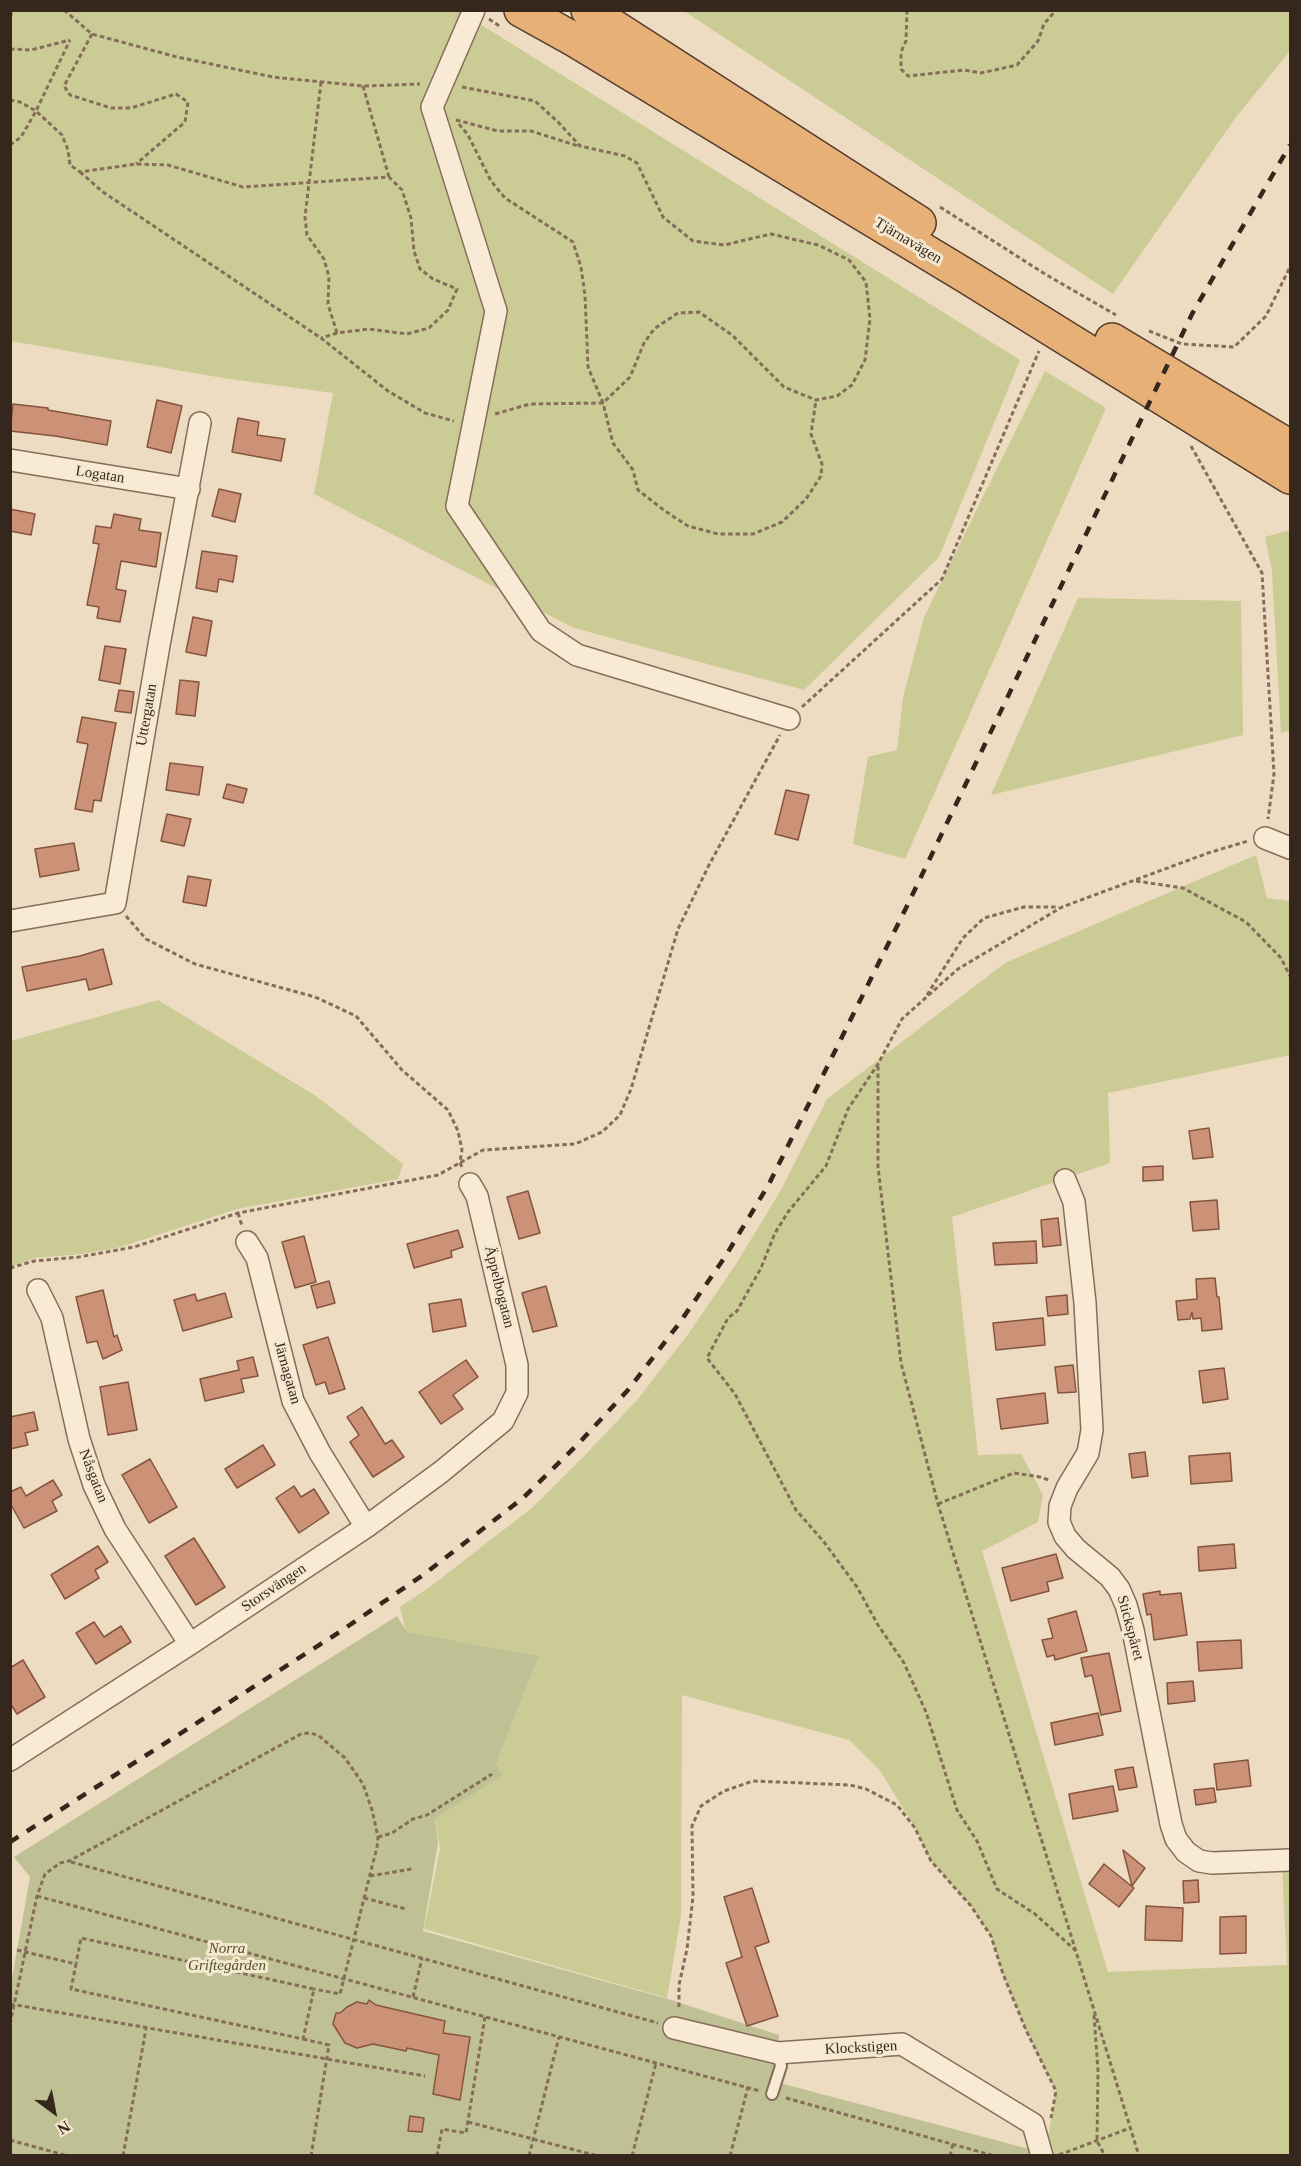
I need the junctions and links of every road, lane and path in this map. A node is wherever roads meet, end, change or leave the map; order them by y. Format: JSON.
{"nodes":[{"id":1,"x":13,"y":10,"type":"edge"},
{"id":2,"x":64,"y":10,"type":"edge"},
{"id":3,"x":474,"y":10,"type":"edge"},
{"id":4,"x":521,"y":10,"type":"edge"},
{"id":5,"x":588,"y":10,"type":"edge"},
{"id":6,"x":907,"y":10,"type":"edge"},
{"id":7,"x":1056,"y":10,"type":"edge"},
{"id":8,"x":10,"y":17,"type":"edge"},
{"id":9,"x":92,"y":34,"type":"junction"},
{"id":10,"x":10,"y":49,"type":"edge"},
{"id":11,"x":321,"y":82,"type":"junction"},
{"id":12,"x":443,"y":84,"type":"junction"},
{"id":13,"x":363,"y":86,"type":"junction"},
{"id":14,"x":10,"y":100,"type":"edge"},
{"id":15,"x":36,"y":111,"type":"junction"},
{"id":16,"x":10,"y":145,"type":"edge"},
{"id":17,"x":580,"y":146,"type":"junction"},
{"id":18,"x":136,"y":164,"type":"junction"},
{"id":19,"x":80,"y":172,"type":"junction"},
{"id":20,"x":389,"y":177,"type":"junction"},
{"id":21,"x":310,"y":183,"type":"junction"},
{"id":22,"x":936,"y":205,"type":"dead end"},
{"id":23,"x":1290,"y":267,"type":"edge"},
{"id":24,"x":1123,"y":319,"type":"dead end"},
{"id":25,"x":1143,"y":328,"type":"dead end"},
{"id":26,"x":337,"y":333,"type":"junction"},
{"id":27,"x":321,"y":338,"type":"junction"},
{"id":28,"x":1040,"y":349,"type":"dead end"},
{"id":29,"x":816,"y":400,"type":"junction"},
{"id":30,"x":603,"y":403,"type":"junction"},
{"id":31,"x":475,"y":420,"type":"junction"},
{"id":32,"x":200,"y":423,"type":"dead end"},
{"id":33,"x":1186,"y":436,"type":"dead end"},
{"id":34,"x":1290,"y":447,"type":"edge"},
{"id":35,"x":10,"y":460,"type":"edge"},
{"id":36,"x":1290,"y":477,"type":"edge"},
{"id":37,"x":189,"y":489,"type":"junction"},
{"id":38,"x":789,"y":718,"type":"junction"},
{"id":39,"x":1265,"y":838,"type":"junction"},
{"id":40,"x":1290,"y":848,"type":"edge"},
{"id":41,"x":1133,"y":880,"type":"junction"},
{"id":42,"x":115,"y":903,"type":"junction"},
{"id":43,"x":1062,"y":907,"type":"junction"},
{"id":44,"x":10,"y":921,"type":"edge"},
{"id":45,"x":1290,"y":976,"type":"edge"},
{"id":46,"x":924,"y":999,"type":"junction"},
{"id":47,"x":879,"y":1064,"type":"junction"},
{"id":48,"x":460,"y":1162,"type":"junction"},
{"id":49,"x":1065,"y":1180,"type":"dead end"},
{"id":50,"x":470,"y":1184,"type":"joint"},
{"id":51,"x":247,"y":1242,"type":"dead end"},
{"id":52,"x":10,"y":1268,"type":"edge"},
{"id":53,"x":38,"y":1290,"type":"dead end"},
{"id":54,"x":517,"y":1393,"type":"joint"},
{"id":55,"x":1067,"y":1488,"type":"junction"},
{"id":56,"x":938,"y":1504,"type":"junction"},
{"id":57,"x":366,"y":1527,"type":"junction"},
{"id":58,"x":190,"y":1644,"type":"junction"},
{"id":59,"x":11,"y":1760,"type":"edge"},
{"id":60,"x":492,"y":1774,"type":"dead end"},
{"id":61,"x":378,"y":1837,"type":"junction"},
{"id":62,"x":1290,"y":1860,"type":"edge"},
{"id":63,"x":69,"y":1861,"type":"junction"},
{"id":64,"x":412,"y":1869,"type":"dead end"},
{"id":65,"x":370,"y":1876,"type":"junction"},
{"id":66,"x":37,"y":1896,"type":"junction"},
{"id":67,"x":364,"y":1898,"type":"junction"},
{"id":68,"x":406,"y":1909,"type":"dead end"},
{"id":69,"x":353,"y":1939,"type":"junction"},
{"id":70,"x":17,"y":1950,"type":"dead end"},
{"id":71,"x":1076,"y":1951,"type":"junction"},
{"id":72,"x":24,"y":1952,"type":"junction"},
{"id":73,"x":422,"y":1958,"type":"junction"},
{"id":74,"x":76,"y":1964,"type":"junction"},
{"id":75,"x":343,"y":1978,"type":"junction"},
{"id":76,"x":314,"y":1989,"type":"junction"},
{"id":77,"x":412,"y":1997,"type":"junction"},
{"id":78,"x":12,"y":2004,"type":"edge"},
{"id":79,"x":679,"y":2007,"type":"dead end"},
{"id":80,"x":1094,"y":2010,"type":"junction"},
{"id":81,"x":484,"y":2018,"type":"junction"},
{"id":82,"x":10,"y":2024,"type":"edge"},
{"id":83,"x":674,"y":2028,"type":"joint"},
{"id":84,"x":146,"y":2029,"type":"junction"},
{"id":85,"x":559,"y":2037,"type":"junction"},
{"id":86,"x":303,"y":2039,"type":"junction"},
{"id":87,"x":778,"y":2054,"type":"junction"},
{"id":88,"x":328,"y":2059,"type":"junction"},
{"id":89,"x":656,"y":2063,"type":"junction"},
{"id":90,"x":425,"y":2076,"type":"dead end"},
{"id":91,"x":748,"y":2087,"type":"junction"},
{"id":92,"x":772,"y":2094,"type":"junction"},
{"id":93,"x":468,"y":2122,"type":"junction"},
{"id":94,"x":1050,"y":2123,"type":"dead end"},
{"id":95,"x":1130,"y":2128,"type":"junction"},
{"id":96,"x":534,"y":2138,"type":"junction"},
{"id":97,"x":10,"y":2140,"type":"edge"},
{"id":98,"x":1097,"y":2141,"type":"junction"},
{"id":99,"x":953,"y":2144,"type":"junction"},
{"id":100,"x":68,"y":2156,"type":"edge"},
{"id":101,"x":123,"y":2156,"type":"edge"},
{"id":102,"x":312,"y":2156,"type":"edge"},
{"id":103,"x":437,"y":2156,"type":"edge"},
{"id":104,"x":529,"y":2156,"type":"edge"},
{"id":105,"x":598,"y":2156,"type":"edge"},
{"id":106,"x":632,"y":2156,"type":"edge"},
{"id":107,"x":730,"y":2156,"type":"edge"},
{"id":108,"x":950,"y":2156,"type":"edge"},
{"id":109,"x":995,"y":2156,"type":"edge"},
{"id":110,"x":1042,"y":2156,"type":"edge"},
{"id":111,"x":1058,"y":2156,"type":"edge"},
{"id":112,"x":1105,"y":2156,"type":"edge"},
{"id":113,"x":1139,"y":2156,"type":"edge"}],
"edges":[{"from":1,"to":8,"type":"path"},
{"from":2,"to":9,"type":"path"},
{"from":3,"to":12,"type":"street"},
{"from":4,"to":36,"type":"highway","name":"Tjärnavägen"},
{"from":5,"to":34,"type":"highway","name":"Tjärnavägen"},
{"from":6,"to":7,"type":"path"},
{"from":9,"to":11,"type":"path"},
{"from":9,"to":18,"type":"path"},
{"from":10,"to":15,"type":"path"},
{"from":11,"to":13,"type":"path"},
{"from":11,"to":21,"type":"path"},
{"from":12,"to":13,"type":"path"},
{"from":12,"to":17,"type":"path"},
{"from":12,"to":31,"type":"street"},
{"from":13,"to":20,"type":"path"},
{"from":14,"to":15,"type":"path"},
{"from":15,"to":16,"type":"path"},
{"from":15,"to":19,"type":"path"},
{"from":17,"to":29,"type":"path"},
{"from":17,"to":30,"type":"path"},
{"from":18,"to":19,"type":"path"},
{"from":18,"to":21,"type":"path"},
{"from":19,"to":27,"type":"path"},
{"from":20,"to":21,"type":"path"},
{"from":20,"to":26,"type":"path"},
{"from":21,"to":26,"type":"path"},
{"from":22,"to":24,"type":"path"},
{"from":23,"to":25,"type":"path"},
{"from":26,"to":27,"type":"path"},
{"from":27,"to":31,"type":"path"},
{"from":28,"to":38,"type":"path"},
{"from":29,"to":30,"type":"path"},
{"from":29,"to":30,"type":"path"},
{"from":30,"to":31,"type":"path"},
{"from":31,"to":38,"type":"street"},
{"from":32,"to":37,"type":"street","name":"Uttergatan"},
{"from":33,"to":39,"type":"path"},
{"from":35,"to":37,"type":"street","name":"Logatan"},
{"from":37,"to":42,"type":"street","name":"Uttergatan"},
{"from":38,"to":48,"type":"path"},
{"from":39,"to":40,"type":"street"},
{"from":39,"to":41,"type":"path"},
{"from":41,"to":43,"type":"path"},
{"from":41,"to":45,"type":"path"},
{"from":42,"to":44,"type":"street"},
{"from":42,"to":48,"type":"path"},
{"from":43,"to":46,"type":"path"},
{"from":43,"to":46,"type":"path"},
{"from":46,"to":47,"type":"path"},
{"from":47,"to":56,"type":"path"},
{"from":47,"to":71,"type":"path"},
{"from":48,"to":50,"type":"path"},
{"from":48,"to":52,"type":"path"},
{"from":49,"to":55,"type":"street","name":"Stickspåret"},
{"from":50,"to":54,"type":"street","name":"Äppelbogatan"},
{"from":51,"to":57,"type":"street","name":"Järnagatan"},
{"from":53,"to":58,"type":"street","name":"Nåsgatan"},
{"from":54,"to":57,"type":"street","name":"Storsvängen"},
{"from":55,"to":56,"type":"path"},
{"from":55,"to":62,"type":"street","name":"Stickspåret"},
{"from":56,"to":71,"type":"path"},
{"from":57,"to":58,"type":"street","name":"Storsvängen"},
{"from":58,"to":59,"type":"street","name":"Storsvängen"},
{"from":60,"to":61,"type":"path"},
{"from":61,"to":63,"type":"path"},
{"from":61,"to":65,"type":"path"},
{"from":63,"to":66,"type":"path"},
{"from":63,"to":69,"type":"path"},
{"from":64,"to":65,"type":"path"},
{"from":65,"to":67,"type":"path"},
{"from":66,"to":72,"type":"path"},
{"from":66,"to":75,"type":"path"},
{"from":67,"to":68,"type":"path"},
{"from":67,"to":69,"type":"path"},
{"from":69,"to":73,"type":"path"},
{"from":69,"to":75,"type":"path"},
{"from":70,"to":72,"type":"path"},
{"from":71,"to":80,"type":"path"},
{"from":72,"to":74,"type":"path"},
{"from":72,"to":78,"type":"path"},
{"from":73,"to":77,"type":"path"},
{"from":73,"to":83,"type":"path"},
{"from":74,"to":76,"type":"path"},
{"from":74,"to":86,"type":"path"},
{"from":75,"to":76,"type":"path"},
{"from":75,"to":77,"type":"path"},
{"from":76,"to":86,"type":"path"},
{"from":77,"to":81,"type":"path"},
{"from":78,"to":82,"type":"path"},
{"from":78,"to":84,"type":"path"},
{"from":79,"to":94,"type":"path"},
{"from":80,"to":95,"type":"path"},
{"from":80,"to":98,"type":"path"},
{"from":81,"to":85,"type":"path"},
{"from":81,"to":93,"type":"path"},
{"from":83,"to":87,"type":"street","name":"Klockstigen"},
{"from":84,"to":88,"type":"path"},
{"from":84,"to":101,"type":"path"},
{"from":85,"to":89,"type":"path"},
{"from":85,"to":96,"type":"path"},
{"from":86,"to":88,"type":"path"},
{"from":87,"to":92,"type":"lane"},
{"from":87,"to":110,"type":"street","name":"Klockstigen"},
{"from":88,"to":90,"type":"path"},
{"from":88,"to":102,"type":"path"},
{"from":89,"to":91,"type":"path"},
{"from":89,"to":106,"type":"path"},
{"from":91,"to":92,"type":"path"},
{"from":91,"to":107,"type":"path"},
{"from":92,"to":99,"type":"path"},
{"from":93,"to":96,"type":"path"},
{"from":93,"to":103,"type":"path"},
{"from":95,"to":98,"type":"path"},
{"from":95,"to":113,"type":"path"},
{"from":96,"to":104,"type":"path"},
{"from":96,"to":105,"type":"path"},
{"from":97,"to":100,"type":"path"},
{"from":98,"to":111,"type":"path"},
{"from":98,"to":112,"type":"path"},
{"from":99,"to":108,"type":"path"},
{"from":99,"to":109,"type":"path"}]}
